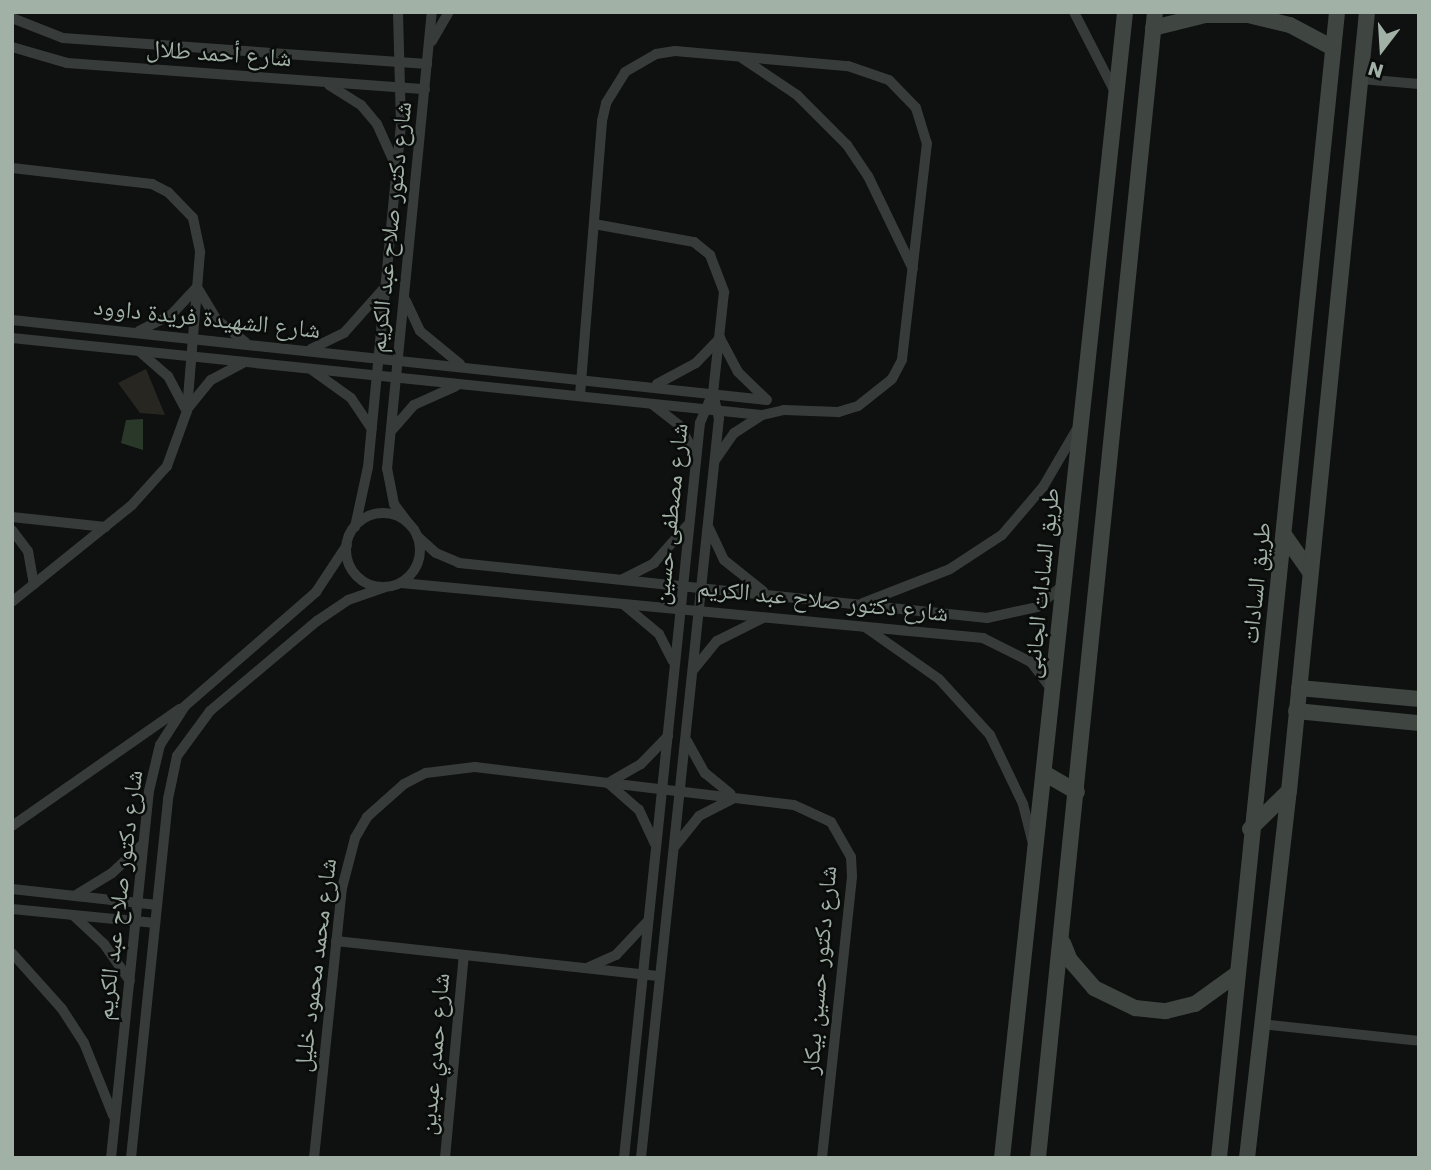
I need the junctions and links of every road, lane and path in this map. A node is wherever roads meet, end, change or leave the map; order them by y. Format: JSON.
{"nodes":[{"id":1,"x":398,"y":12,"type":"edge"},
{"id":2,"x":432,"y":12,"type":"edge"},
{"id":3,"x":449,"y":12,"type":"edge"},
{"id":4,"x":1074,"y":12,"type":"edge"},
{"id":5,"x":1125,"y":12,"type":"edge"},
{"id":6,"x":1337,"y":12,"type":"edge"},
{"id":7,"x":1367,"y":12,"type":"edge"},
{"id":8,"x":12,"y":19,"type":"edge"},
{"id":9,"x":1154,"y":20,"type":"edge"},
{"id":10,"x":12,"y":47,"type":"edge"},
{"id":11,"x":429,"y":47,"type":"junction"},
{"id":12,"x":1333,"y":48,"type":"junction"},
{"id":13,"x":739,"y":55,"type":"junction"},
{"id":14,"x":398,"y":62,"type":"junction"},
{"id":15,"x":427,"y":64,"type":"junction"},
{"id":16,"x":1361,"y":79,"type":"junction"},
{"id":17,"x":320,"y":81,"type":"junction"},
{"id":18,"x":1419,"y":84,"type":"edge"},
{"id":19,"x":401,"y":87,"type":"junction"},
{"id":20,"x":425,"y":89,"type":"junction"},
{"id":21,"x":1116,"y":96,"type":"junction"},
{"id":22,"x":12,"y":168,"type":"edge"},
{"id":23,"x":397,"y":168,"type":"junction"},
{"id":24,"x":594,"y":224,"type":"junction"},
{"id":25,"x":914,"y":271,"type":"junction"},
{"id":26,"x":197,"y":287,"type":"junction"},
{"id":27,"x":385,"y":288,"type":"junction"},
{"id":28,"x":405,"y":296,"type":"junction"},
{"id":29,"x":12,"y":320,"type":"edge"},
{"id":30,"x":136,"y":332,"type":"junction"},
{"id":31,"x":12,"y":338,"type":"edge"},
{"id":32,"x":193,"y":338,"type":"junction"},
{"id":33,"x":720,"y":338,"type":"junction"},
{"id":34,"x":247,"y":344,"type":"junction"},
{"id":35,"x":308,"y":350,"type":"junction"},
{"id":36,"x":138,"y":351,"type":"junction"},
{"id":37,"x":191,"y":356,"type":"junction"},
{"id":38,"x":379,"y":357,"type":"junction"},
{"id":39,"x":398,"y":359,"type":"junction"},
{"id":40,"x":245,"y":362,"type":"junction"},
{"id":41,"x":466,"y":366,"type":"junction"},
{"id":42,"x":307,"y":368,"type":"junction"},
{"id":43,"x":1087,"y":368,"type":"junction"},
{"id":44,"x":1118,"y":371,"type":"junction"},
{"id":45,"x":377,"y":375,"type":"junction"},
{"id":46,"x":397,"y":377,"type":"junction"},
{"id":47,"x":582,"y":378,"type":"junction"},
{"id":48,"x":464,"y":384,"type":"junction"},
{"id":49,"x":651,"y":386,"type":"junction"},
{"id":50,"x":713,"y":393,"type":"junction"},
{"id":51,"x":580,"y":395,"type":"junction"},
{"id":52,"x":767,"y":400,"type":"junction"},
{"id":53,"x":650,"y":402,"type":"junction"},
{"id":54,"x":704,"y":408,"type":"junction"},
{"id":55,"x":719,"y":410,"type":"junction"},
{"id":56,"x":784,"y":410,"type":"junction"},
{"id":57,"x":187,"y":411,"type":"junction"},
{"id":58,"x":762,"y":415,"type":"junction"},
{"id":59,"x":1081,"y":422,"type":"junction"},
{"id":60,"x":372,"y":430,"type":"junction"},
{"id":61,"x":391,"y":431,"type":"junction"},
{"id":62,"x":696,"y":458,"type":"junction"},
{"id":63,"x":715,"y":460,"type":"junction"},
{"id":64,"x":12,"y":517,"type":"edge"},
{"id":65,"x":690,"y":520,"type":"junction"},
{"id":66,"x":409,"y":524,"type":"junction"},
{"id":67,"x":708,"y":524,"type":"junction"},
{"id":68,"x":105,"y":527,"type":"junction"},
{"id":69,"x":355,"y":527,"type":"junction"},
{"id":70,"x":12,"y":530,"type":"edge"},
{"id":71,"x":417,"y":536,"type":"junction"},
{"id":72,"x":1285,"y":536,"type":"junction"},
{"id":73,"x":346,"y":545,"type":"junction"},
{"id":74,"x":1310,"y":572,"type":"junction"},
{"id":75,"x":621,"y":580,"type":"junction"},
{"id":76,"x":401,"y":583,"type":"junction"},
{"id":77,"x":1064,"y":583,"type":"junction"},
{"id":78,"x":34,"y":584,"type":"junction"},
{"id":79,"x":683,"y":586,"type":"junction"},
{"id":80,"x":385,"y":587,"type":"junction"},
{"id":81,"x":701,"y":588,"type":"junction"},
{"id":82,"x":772,"y":595,"type":"junction"},
{"id":83,"x":617,"y":601,"type":"junction"},
{"id":84,"x":12,"y":602,"type":"edge"},
{"id":85,"x":860,"y":604,"type":"junction"},
{"id":86,"x":681,"y":607,"type":"junction"},
{"id":87,"x":699,"y":609,"type":"junction"},
{"id":88,"x":770,"y":616,"type":"junction"},
{"id":89,"x":987,"y":618,"type":"junction"},
{"id":90,"x":863,"y":625,"type":"junction"},
{"id":91,"x":983,"y":638,"type":"junction"},
{"id":92,"x":675,"y":666,"type":"junction"},
{"id":93,"x":692,"y":671,"type":"junction"},
{"id":94,"x":1299,"y":688,"type":"junction"},
{"id":95,"x":1052,"y":691,"type":"junction"},
{"id":96,"x":1419,"y":699,"type":"edge"},
{"id":97,"x":185,"y":706,"type":"junction"},
{"id":98,"x":1296,"y":711,"type":"junction"},
{"id":99,"x":1419,"y":723,"type":"edge"},
{"id":100,"x":667,"y":736,"type":"junction"},
{"id":101,"x":685,"y":738,"type":"junction"},
{"id":102,"x":1044,"y":773,"type":"junction"},
{"id":103,"x":608,"y":783,"type":"junction"},
{"id":104,"x":662,"y":789,"type":"junction"},
{"id":105,"x":680,"y":791,"type":"junction"},
{"id":106,"x":1289,"y":791,"type":"junction"},
{"id":107,"x":1077,"y":792,"type":"junction"},
{"id":108,"x":737,"y":797,"type":"junction"},
{"id":109,"x":12,"y":826,"type":"edge"},
{"id":110,"x":1250,"y":829,"type":"junction"},
{"id":111,"x":143,"y":844,"type":"junction"},
{"id":112,"x":656,"y":848,"type":"junction"},
{"id":113,"x":674,"y":849,"type":"junction"},
{"id":114,"x":1035,"y":855,"type":"junction"},
{"id":115,"x":12,"y":889,"type":"edge"},
{"id":116,"x":76,"y":896,"type":"junction"},
{"id":117,"x":138,"y":903,"type":"junction"},
{"id":118,"x":157,"y":905,"type":"junction"},
{"id":119,"x":12,"y":909,"type":"edge"},
{"id":120,"x":73,"y":915,"type":"junction"},
{"id":121,"x":648,"y":920,"type":"junction"},
{"id":122,"x":136,"y":921,"type":"junction"},
{"id":123,"x":155,"y":923,"type":"junction"},
{"id":124,"x":336,"y":941,"type":"junction"},
{"id":125,"x":1063,"y":943,"type":"junction"},
{"id":126,"x":12,"y":953,"type":"edge"},
{"id":127,"x":464,"y":955,"type":"junction"},
{"id":128,"x":587,"y":968,"type":"junction"},
{"id":129,"x":1238,"y":973,"type":"junction"},
{"id":130,"x":643,"y":974,"type":"junction"},
{"id":131,"x":660,"y":976,"type":"junction"},
{"id":132,"x":130,"y":981,"type":"junction"},
{"id":133,"x":1261,"y":1024,"type":"junction"},
{"id":134,"x":1419,"y":1041,"type":"edge"},
{"id":135,"x":114,"y":1118,"type":"junction"},
{"id":136,"x":111,"y":1158,"type":"edge"},
{"id":137,"x":131,"y":1158,"type":"edge"},
{"id":138,"x":314,"y":1158,"type":"edge"},
{"id":139,"x":445,"y":1158,"type":"edge"},
{"id":140,"x":624,"y":1158,"type":"edge"},
{"id":141,"x":642,"y":1158,"type":"edge"},
{"id":142,"x":822,"y":1158,"type":"edge"},
{"id":143,"x":1002,"y":1158,"type":"edge"},
{"id":144,"x":1038,"y":1158,"type":"edge"},
{"id":145,"x":1219,"y":1158,"type":"edge"},
{"id":146,"x":1247,"y":1158,"type":"edge"}],
"edges":[{"from":1,"to":14,"type":"street","name":"شارع دكتور صلاح عبد الكريم"},
{"from":2,"to":11,"type":"street","name":"شارع دكتور صلاح عبد الكريم"},
{"from":3,"to":11,"type":"street"},
{"from":4,"to":21,"type":"street"},
{"from":5,"to":21,"type":"main road","name":"طريق السادات الجانبى"},
{"from":6,"to":12,"type":"main road","name":"طريق السادات"},
{"from":7,"to":16,"type":"main road"},
{"from":8,"to":14,"type":"street","name":"شارع أحمد طلال"},
{"from":9,"to":12,"type":"main road"},
{"from":9,"to":44,"type":"main road"},
{"from":10,"to":17,"type":"street","name":"شارع أحمد طلال"},
{"from":11,"to":15,"type":"street","name":"شارع دكتور صلاح عبد الكريم"},
{"from":12,"to":72,"type":"main road","name":"طريق السادات"},
{"from":13,"to":24,"type":"street"},
{"from":13,"to":25,"type":"street"},
{"from":13,"to":25,"type":"street"},
{"from":14,"to":15,"type":"street","name":"شارع أحمد طلال"},
{"from":14,"to":19,"type":"street","name":"شارع دكتور صلاح عبد الكريم"},
{"from":15,"to":20,"type":"street","name":"شارع دكتور صلاح عبد الكريم"},
{"from":16,"to":18,"type":"street"},
{"from":16,"to":74,"type":"main road"},
{"from":17,"to":19,"type":"street","name":"شارع أحمد طلال"},
{"from":17,"to":23,"type":"street"},
{"from":19,"to":20,"type":"street","name":"شارع أحمد طلال"},
{"from":19,"to":23,"type":"street","name":"شارع دكتور صلاح عبد الكريم"},
{"from":20,"to":28,"type":"street","name":"شارع دكتور صلاح عبد الكريم"},
{"from":21,"to":43,"type":"main road","name":"طريق السادات الجانبى"},
{"from":22,"to":26,"type":"street"},
{"from":23,"to":27,"type":"street","name":"شارع دكتور صلاح عبد الكريم"},
{"from":24,"to":33,"type":"street"},
{"from":24,"to":47,"type":"street"},
{"from":25,"to":56,"type":"street"},
{"from":26,"to":30,"type":"street"},
{"from":26,"to":32,"type":"street"},
{"from":26,"to":34,"type":"street"},
{"from":27,"to":35,"type":"street"},
{"from":27,"to":38,"type":"street","name":"شارع دكتور صلاح عبد الكريم"},
{"from":28,"to":39,"type":"street","name":"شارع دكتور صلاح عبد الكريم"},
{"from":28,"to":41,"type":"street"},
{"from":29,"to":30,"type":"street","name":"شارع الشهيدة فريدة داوود"},
{"from":30,"to":32,"type":"street","name":"شارع الشهيدة فريدة داوود"},
{"from":31,"to":36,"type":"street","name":"شارع الشهيدة فريدة داوود"},
{"from":32,"to":34,"type":"street","name":"شارع الشهيدة فريدة داوود"},
{"from":32,"to":37,"type":"street"},
{"from":33,"to":49,"type":"street"},
{"from":33,"to":50,"type":"street"},
{"from":33,"to":52,"type":"street"},
{"from":34,"to":35,"type":"street","name":"شارع الشهيدة فريدة داوود"},
{"from":35,"to":38,"type":"street","name":"شارع الشهيدة فريدة داوود"},
{"from":36,"to":37,"type":"street","name":"شارع الشهيدة فريدة داوود"},
{"from":36,"to":57,"type":"street"},
{"from":37,"to":40,"type":"street","name":"شارع الشهيدة فريدة داوود"},
{"from":37,"to":57,"type":"street"},
{"from":38,"to":39,"type":"street","name":"شارع الشهيدة فريدة داوود"},
{"from":38,"to":45,"type":"street","name":"شارع دكتور صلاح عبد الكريم"},
{"from":39,"to":41,"type":"street","name":"شارع الشهيدة فريدة داوود"},
{"from":39,"to":46,"type":"street","name":"شارع دكتور صلاح عبد الكريم"},
{"from":40,"to":42,"type":"street","name":"شارع الشهيدة فريدة داوود"},
{"from":40,"to":57,"type":"street"},
{"from":41,"to":47,"type":"street","name":"شارع الشهيدة فريدة داوود"},
{"from":42,"to":45,"type":"street","name":"شارع الشهيدة فريدة داوود"},
{"from":42,"to":60,"type":"street"},
{"from":43,"to":44,"type":"main road"},
{"from":43,"to":59,"type":"main road","name":"طريق السادات الجانبى"},
{"from":44,"to":107,"type":"main road"},
{"from":45,"to":46,"type":"street","name":"شارع الشهيدة فريدة داوود"},
{"from":45,"to":60,"type":"street","name":"شارع دكتور صلاح عبد الكريم"},
{"from":46,"to":48,"type":"street","name":"شارع الشهيدة فريدة داوود"},
{"from":46,"to":61,"type":"street","name":"شارع دكتور صلاح عبد الكريم"},
{"from":47,"to":49,"type":"street"},
{"from":47,"to":51,"type":"street"},
{"from":48,"to":51,"type":"street","name":"شارع الشهيدة فريدة داوود"},
{"from":48,"to":61,"type":"street"},
{"from":49,"to":50,"type":"street"},
{"from":50,"to":52,"type":"street"},
{"from":50,"to":54,"type":"street","name":"شارع مصطفى حسين"},
{"from":50,"to":55,"type":"street","name":"شارع مصطفى حسين"},
{"from":51,"to":53,"type":"street","name":"شارع الشهيدة فريدة داوود"},
{"from":52,"to":56,"type":"street"},
{"from":53,"to":54,"type":"street","name":"شارع الشهيدة فريدة داوود"},
{"from":53,"to":62,"type":"street"},
{"from":54,"to":55,"type":"street","name":"شارع الشهيدة فريدة داوود"},
{"from":54,"to":62,"type":"street","name":"شارع مصطفى حسين"},
{"from":55,"to":58,"type":"street","name":"شارع الشهيدة فريدة داوود"},
{"from":55,"to":63,"type":"street","name":"شارع مصطفى حسين"},
{"from":56,"to":58,"type":"street"},
{"from":57,"to":68,"type":"street"},
{"from":58,"to":63,"type":"street"},
{"from":59,"to":77,"type":"main road","name":"طريق السادات الجانبى"},
{"from":59,"to":85,"type":"street"},
{"from":60,"to":69,"type":"street","name":"شارع دكتور صلاح عبد الكريم"},
{"from":61,"to":66,"type":"street","name":"شارع دكتور صلاح عبد الكريم"},
{"from":62,"to":65,"type":"street","name":"شارع مصطفى حسين"},
{"from":63,"to":67,"type":"street","name":"شارع مصطفى حسين"},
{"from":64,"to":68,"type":"street"},
{"from":65,"to":75,"type":"street"},
{"from":65,"to":79,"type":"street","name":"شارع مصطفى حسين"},
{"from":66,"to":69,"type":"street"},
{"from":66,"to":71,"type":"street"},
{"from":67,"to":81,"type":"street","name":"شارع مصطفى حسين"},
{"from":67,"to":82,"type":"street"},
{"from":68,"to":78,"type":"street"},
{"from":69,"to":73,"type":"street"},
{"from":70,"to":78,"type":"street"},
{"from":71,"to":75,"type":"street","name":"شارع دكتور صلاح عبد الكريم"},
{"from":71,"to":76,"type":"street"},
{"from":72,"to":74,"type":"main road"},
{"from":72,"to":110,"type":"main road","name":"طريق السادات"},
{"from":73,"to":80,"type":"street"},
{"from":73,"to":97,"type":"street","name":"شارع دكتور صلاح عبد الكريم"},
{"from":74,"to":94,"type":"main road"},
{"from":75,"to":79,"type":"street","name":"شارع دكتور صلاح عبد الكريم"},
{"from":76,"to":80,"type":"street"},
{"from":76,"to":83,"type":"street","name":"شارع دكتور صلاح عبد الكريم"},
{"from":77,"to":89,"type":"street","name":"شارع دكتور صلاح عبد الكريم"},
{"from":77,"to":95,"type":"main road","name":"طريق السادات الجانبى"},
{"from":78,"to":84,"type":"street"},
{"from":79,"to":81,"type":"street","name":"شارع دكتور صلاح عبد الكريم"},
{"from":79,"to":86,"type":"street","name":"شارع مصطفى حسين"},
{"from":80,"to":118,"type":"street","name":"شارع دكتور صلاح عبد الكريم"},
{"from":81,"to":82,"type":"street","name":"شارع دكتور صلاح عبد الكريم"},
{"from":81,"to":87,"type":"street","name":"شارع مصطفى حسين"},
{"from":82,"to":85,"type":"street","name":"شارع دكتور صلاح عبد الكريم"},
{"from":83,"to":86,"type":"street","name":"شارع دكتور صلاح عبد الكريم"},
{"from":83,"to":92,"type":"street"},
{"from":85,"to":89,"type":"street","name":"شارع دكتور صلاح عبد الكريم"},
{"from":86,"to":87,"type":"street","name":"شارع دكتور صلاح عبد الكريم"},
{"from":86,"to":92,"type":"street","name":"شارع مصطفى حسين"},
{"from":87,"to":88,"type":"street","name":"شارع دكتور صلاح عبد الكريم"},
{"from":87,"to":93,"type":"street","name":"شارع مصطفى حسين"},
{"from":88,"to":90,"type":"street","name":"شارع دكتور صلاح عبد الكريم"},
{"from":88,"to":93,"type":"street"},
{"from":89,"to":91,"type":"street"},
{"from":90,"to":91,"type":"street","name":"شارع دكتور صلاح عبد الكريم"},
{"from":90,"to":114,"type":"street"},
{"from":91,"to":95,"type":"street","name":"شارع دكتور صلاح عبد الكريم"},
{"from":92,"to":100,"type":"street","name":"شارع مصطفى حسين"},
{"from":93,"to":101,"type":"street","name":"شارع مصطفى حسين"},
{"from":94,"to":96,"type":"main road"},
{"from":94,"to":98,"type":"main road"},
{"from":95,"to":102,"type":"main road","name":"طريق السادات الجانبى"},
{"from":97,"to":109,"type":"street"},
{"from":97,"to":111,"type":"street","name":"شارع دكتور صلاح عبد الكريم"},
{"from":98,"to":99,"type":"main road"},
{"from":98,"to":106,"type":"main road"},
{"from":100,"to":103,"type":"street"},
{"from":100,"to":104,"type":"street","name":"شارع مصطفى حسين"},
{"from":101,"to":105,"type":"street","name":"شارع مصطفى حسين"},
{"from":101,"to":108,"type":"street"},
{"from":102,"to":107,"type":"main road"},
{"from":102,"to":114,"type":"main road","name":"طريق السادات الجانبى"},
{"from":103,"to":104,"type":"street","name":"شارع محمد محمود خليل"},
{"from":103,"to":112,"type":"street"},
{"from":103,"to":124,"type":"street","name":"شارع محمد محمود خليل"},
{"from":104,"to":105,"type":"street","name":"شارع محمد محمود خليل"},
{"from":104,"to":112,"type":"street","name":"شارع مصطفى حسين"},
{"from":105,"to":108,"type":"street","name":"شارع دكتور حسين بيكار"},
{"from":105,"to":113,"type":"street","name":"شارع مصطفى حسين"},
{"from":106,"to":110,"type":"main road"},
{"from":106,"to":133,"type":"main road"},
{"from":107,"to":125,"type":"main road"},
{"from":108,"to":113,"type":"street"},
{"from":108,"to":142,"type":"street","name":"شارع دكتور حسين بيكار"},
{"from":110,"to":129,"type":"main road","name":"طريق السادات"},
{"from":111,"to":116,"type":"street"},
{"from":111,"to":117,"type":"street","name":"شارع دكتور صلاح عبد الكريم"},
{"from":112,"to":121,"type":"street","name":"شارع مصطفى حسين"},
{"from":113,"to":131,"type":"street","name":"شارع مصطفى حسين"},
{"from":114,"to":143,"type":"main road","name":"طريق السادات الجانبى"},
{"from":115,"to":116,"type":"street"},
{"from":116,"to":117,"type":"street"},
{"from":117,"to":118,"type":"street"},
{"from":117,"to":122,"type":"street","name":"شارع دكتور صلاح عبد الكريم"},
{"from":118,"to":123,"type":"street","name":"شارع دكتور صلاح عبد الكريم"},
{"from":119,"to":120,"type":"street"},
{"from":120,"to":122,"type":"street"},
{"from":120,"to":132,"type":"street"},
{"from":121,"to":128,"type":"street"},
{"from":121,"to":130,"type":"street","name":"شارع مصطفى حسين"},
{"from":122,"to":123,"type":"street"},
{"from":122,"to":132,"type":"street","name":"شارع دكتور صلاح عبد الكريم"},
{"from":123,"to":137,"type":"street","name":"شارع دكتور صلاح عبد الكريم"},
{"from":124,"to":127,"type":"street"},
{"from":124,"to":138,"type":"street","name":"شارع محمد محمود خليل"},
{"from":125,"to":129,"type":"main road"},
{"from":125,"to":144,"type":"main road"},
{"from":126,"to":135,"type":"street"},
{"from":127,"to":128,"type":"street"},
{"from":127,"to":139,"type":"street","name":"شارع حمدي عبدين"},
{"from":128,"to":130,"type":"street"},
{"from":129,"to":145,"type":"main road","name":"طريق السادات"},
{"from":130,"to":131,"type":"street"},
{"from":130,"to":140,"type":"street","name":"شارع مصطفى حسين"},
{"from":131,"to":141,"type":"street","name":"شارع مصطفى حسين"},
{"from":132,"to":135,"type":"street","name":"شارع دكتور صلاح عبد الكريم"},
{"from":133,"to":134,"type":"street"},
{"from":133,"to":146,"type":"main road"},
{"from":135,"to":136,"type":"street","name":"شارع دكتور صلاح عبد الكريم"}]}
